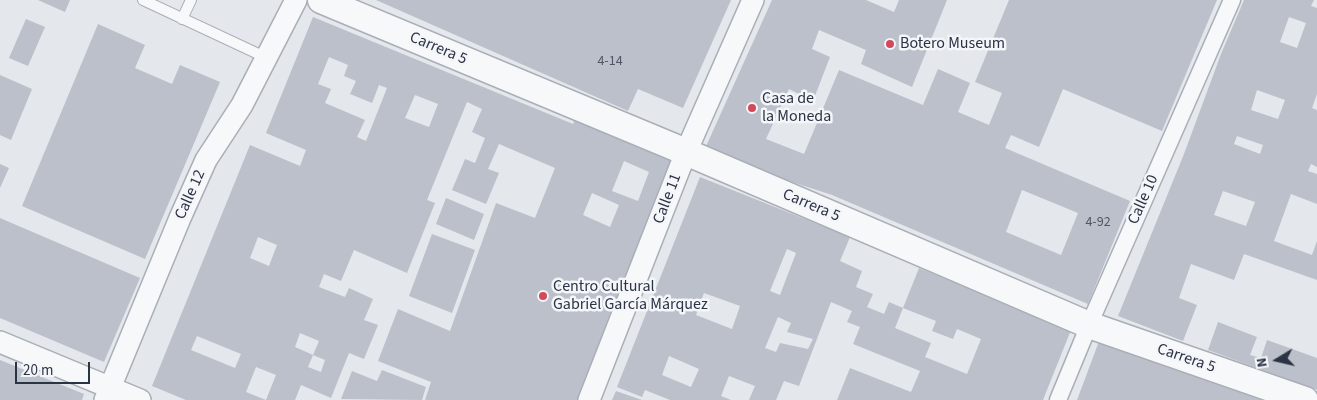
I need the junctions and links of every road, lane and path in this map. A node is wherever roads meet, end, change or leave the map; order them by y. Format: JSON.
{"nodes":[{"id":1,"x":143,"y":0,"type":"edge"},
{"id":2,"x":191,"y":0,"type":"edge"},
{"id":3,"x":296,"y":0,"type":"edge"},
{"id":4,"x":321,"y":0,"type":"edge"},
{"id":5,"x":753,"y":0,"type":"edge"},
{"id":6,"x":1232,"y":0,"type":"edge"},
{"id":7,"x":182,"y":19,"type":"junction"},
{"id":8,"x":267,"y":58,"type":"junction"},
{"id":9,"x":686,"y":152,"type":"junction"},
{"id":10,"x":1089,"y":325,"type":"junction"},
{"id":11,"x":0,"y":342,"type":"edge"},
{"id":12,"x":108,"y":394,"type":"edge"},
{"id":13,"x":1292,"y":398,"type":"edge"},
{"id":14,"x":140,"y":400,"type":"edge"},
{"id":15,"x":590,"y":400,"type":"edge"},
{"id":16,"x":1058,"y":400,"type":"edge"}],
"edges":[{"from":1,"to":7,"type":"lane"},
{"from":2,"to":7,"type":"lane"},
{"from":3,"to":8,"type":"street","name":"Calle 12"},
{"from":4,"to":9,"type":"street","name":"Carrera 5"},
{"from":5,"to":9,"type":"street","name":"Calle 11"},
{"from":6,"to":10,"type":"street","name":"Calle 10"},
{"from":7,"to":8,"type":"lane"},
{"from":8,"to":12,"type":"street","name":"Calle 12"},
{"from":9,"to":10,"type":"street","name":"Carrera 5"},
{"from":9,"to":15,"type":"street","name":"Calle 11"},
{"from":10,"to":13,"type":"street","name":"Carrera 5"},
{"from":10,"to":16,"type":"street","name":"Calle 10"},
{"from":11,"to":12,"type":"street"},
{"from":12,"to":14,"type":"street"}]}
